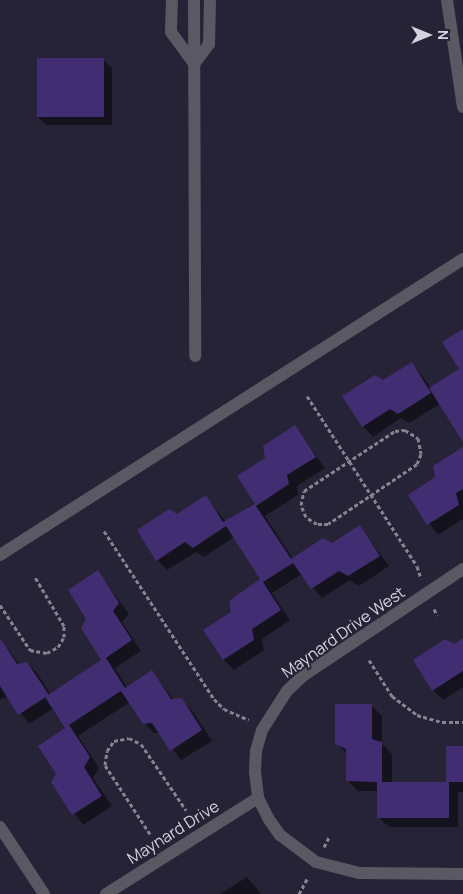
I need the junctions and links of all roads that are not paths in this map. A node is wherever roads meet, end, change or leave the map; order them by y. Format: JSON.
{"nodes":[{"id":1,"x":172,"y":0,"type":"edge"},
{"id":2,"x":194,"y":0,"type":"edge"},
{"id":3,"x":210,"y":0,"type":"edge"},
{"id":4,"x":447,"y":0,"type":"edge"},
{"id":5,"x":194,"y":64,"type":"junction"},
{"id":6,"x":463,"y":107,"type":"edge"},
{"id":7,"x":463,"y":259,"type":"edge"},
{"id":8,"x":195,"y":356,"type":"dead end"},
{"id":9,"x":0,"y":555,"type":"edge"},
{"id":10,"x":463,"y":569,"type":"edge"},
{"id":11,"x":258,"y":798,"type":"junction"},
{"id":12,"x":0,"y":827,"type":"edge"},
{"id":13,"x":463,"y":874,"type":"edge"},
{"id":14,"x":44,"y":894,"type":"edge"},
{"id":15,"x":106,"y":894,"type":"edge"}],
"edges":[{"from":1,"to":5,"type":"street"},
{"from":2,"to":5,"type":"street"},
{"from":3,"to":5,"type":"street"},
{"from":4,"to":6,"type":"street"},
{"from":5,"to":8,"type":"street"},
{"from":7,"to":9,"type":"street"},
{"from":10,"to":11,"type":"street","name":"Maynard Drive West"},
{"from":11,"to":13,"type":"street"},
{"from":11,"to":15,"type":"street","name":"Maynard Drive"},
{"from":12,"to":14,"type":"street"}]}
